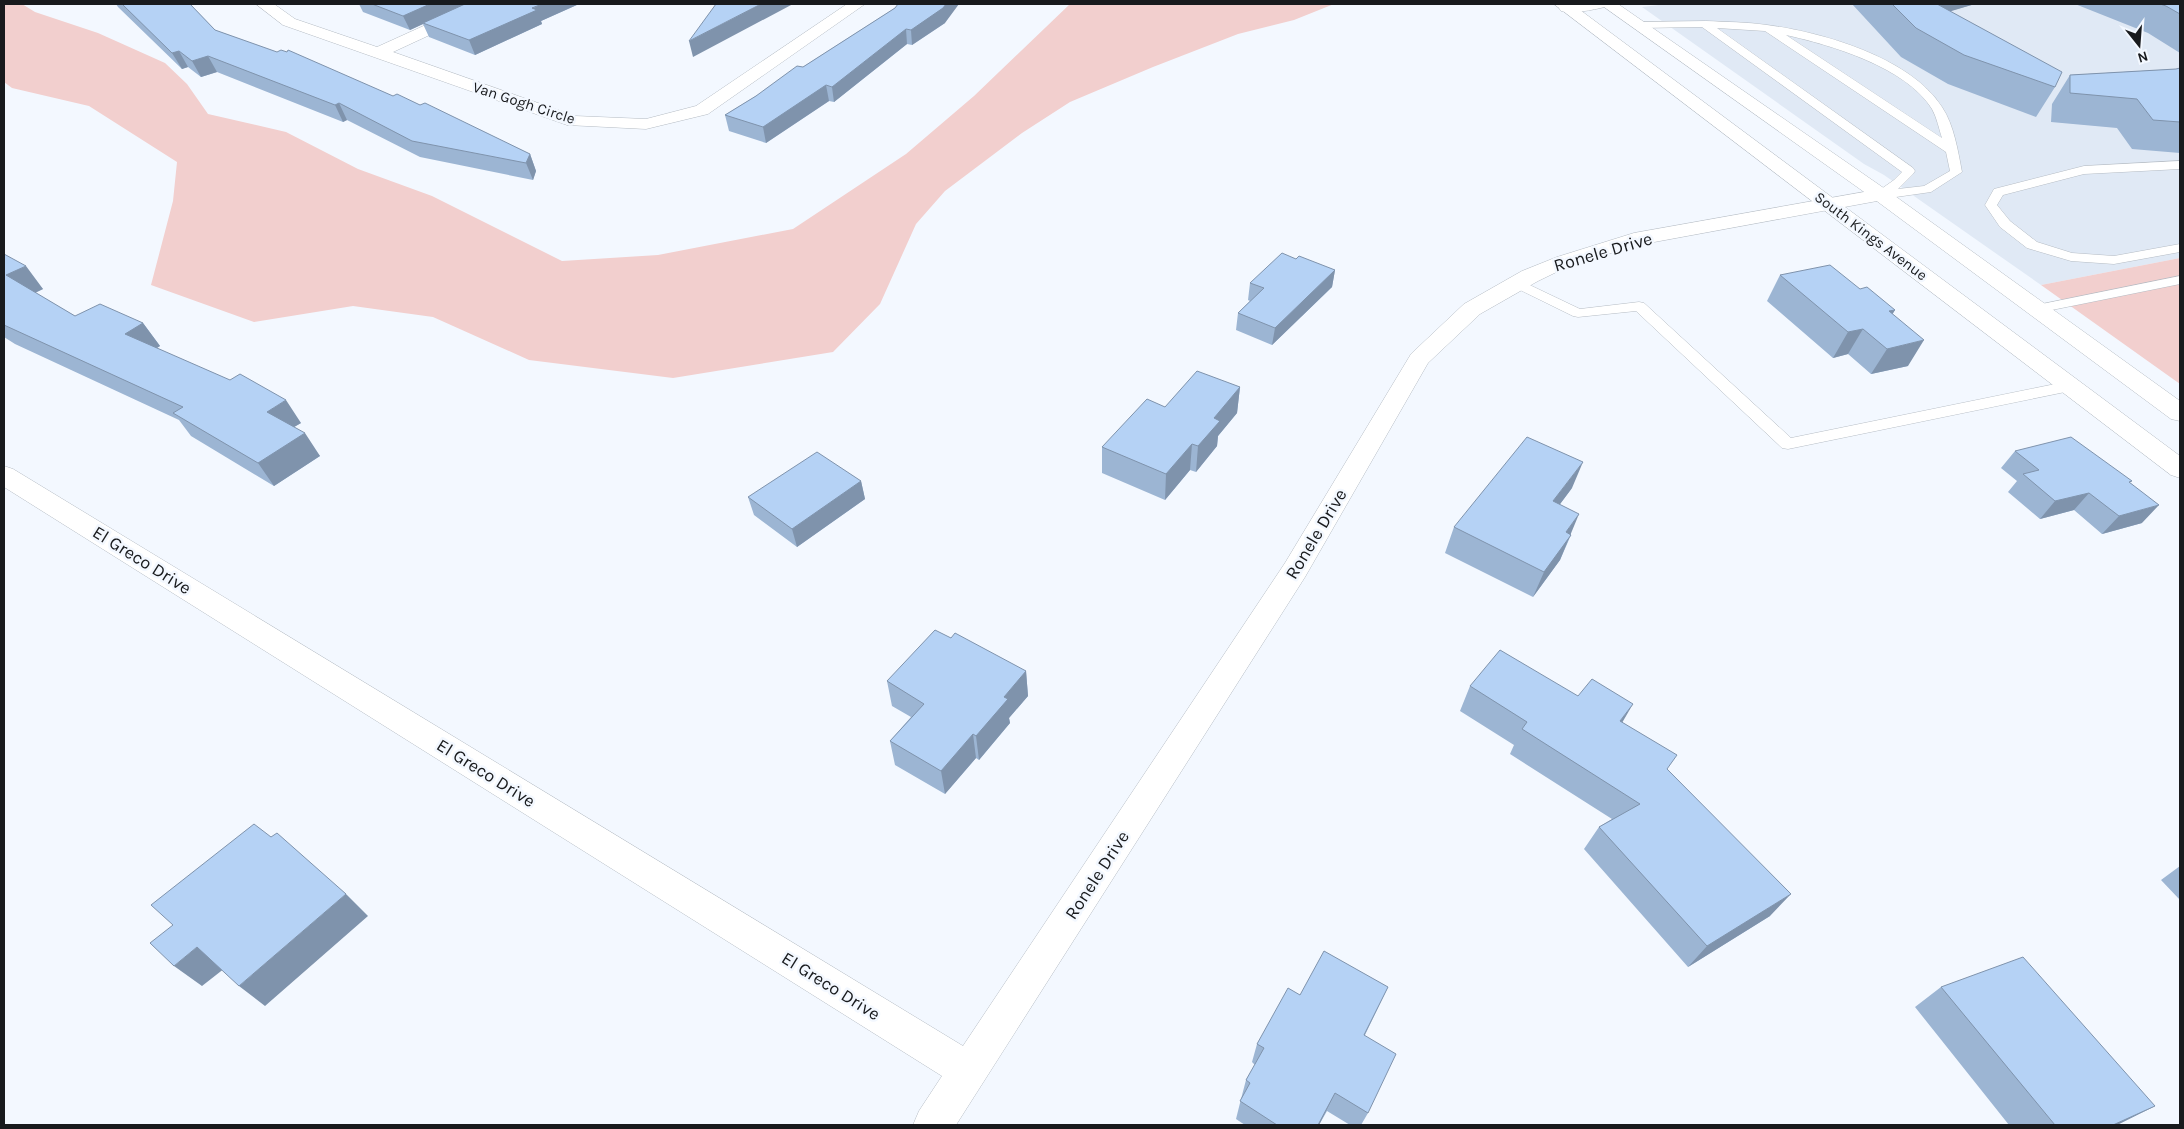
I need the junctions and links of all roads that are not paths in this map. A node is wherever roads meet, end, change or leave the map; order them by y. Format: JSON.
{"nodes":[{"id":1,"x":264,"y":4,"type":"edge"},
{"id":2,"x":484,"y":4,"type":"edge"},
{"id":3,"x":856,"y":4,"type":"edge"},
{"id":4,"x":1599,"y":4,"type":"edge"},
{"id":5,"x":1608,"y":4,"type":"edge"},
{"id":6,"x":1565,"y":6,"type":"edge"},
{"id":7,"x":1706,"y":24,"type":"junction"},
{"id":8,"x":1639,"y":25,"type":"junction"},
{"id":9,"x":1768,"y":28,"type":"junction"},
{"id":10,"x":378,"y":53,"type":"junction"},
{"id":11,"x":1952,"y":150,"type":"junction"},
{"id":12,"x":2180,"y":165,"type":"edge"},
{"id":13,"x":1881,"y":196,"type":"junction"},
{"id":14,"x":1830,"y":205,"type":"junction"},
{"id":15,"x":2180,"y":248,"type":"edge"},
{"id":16,"x":2180,"y":280,"type":"edge"},
{"id":17,"x":1517,"y":283,"type":"junction"},
{"id":18,"x":2037,"y":309,"type":"junction"},
{"id":19,"x":2070,"y":386,"type":"junction"},
{"id":20,"x":2180,"y":412,"type":"edge"},
{"id":21,"x":2180,"y":469,"type":"edge"},
{"id":22,"x":4,"y":475,"type":"edge"},
{"id":23,"x":969,"y":1071,"type":"junction"},
{"id":24,"x":933,"y":1125,"type":"edge"}],
"edges":[{"from":1,"to":10,"type":"street","name":"Van Gogh Circle"},
{"from":2,"to":10,"type":"street"},
{"from":3,"to":10,"type":"street","name":"Van Gogh Circle"},
{"from":4,"to":6,"type":"street"},
{"from":5,"to":8,"type":"street"},
{"from":6,"to":14,"type":"street","name":"South Kings Avenue"},
{"from":7,"to":8,"type":"lane"},
{"from":7,"to":9,"type":"lane"},
{"from":7,"to":13,"type":"lane"},
{"from":8,"to":13,"type":"street"},
{"from":9,"to":11,"type":"lane"},
{"from":9,"to":11,"type":"lane"},
{"from":11,"to":13,"type":"lane"},
{"from":12,"to":15,"type":"lane"},
{"from":13,"to":14,"type":"street","name":"Ronele Drive"},
{"from":13,"to":18,"type":"street"},
{"from":14,"to":17,"type":"street","name":"Ronele Drive"},
{"from":14,"to":19,"type":"street","name":"South Kings Avenue"},
{"from":16,"to":18,"type":"lane"},
{"from":17,"to":19,"type":"lane"},
{"from":17,"to":23,"type":"street","name":"Ronele Drive"},
{"from":18,"to":20,"type":"street"},
{"from":19,"to":21,"type":"street","name":"South Kings Avenue"},
{"from":22,"to":23,"type":"street","name":"El Greco Drive"},
{"from":23,"to":24,"type":"street","name":"Ronele Drive"}]}
